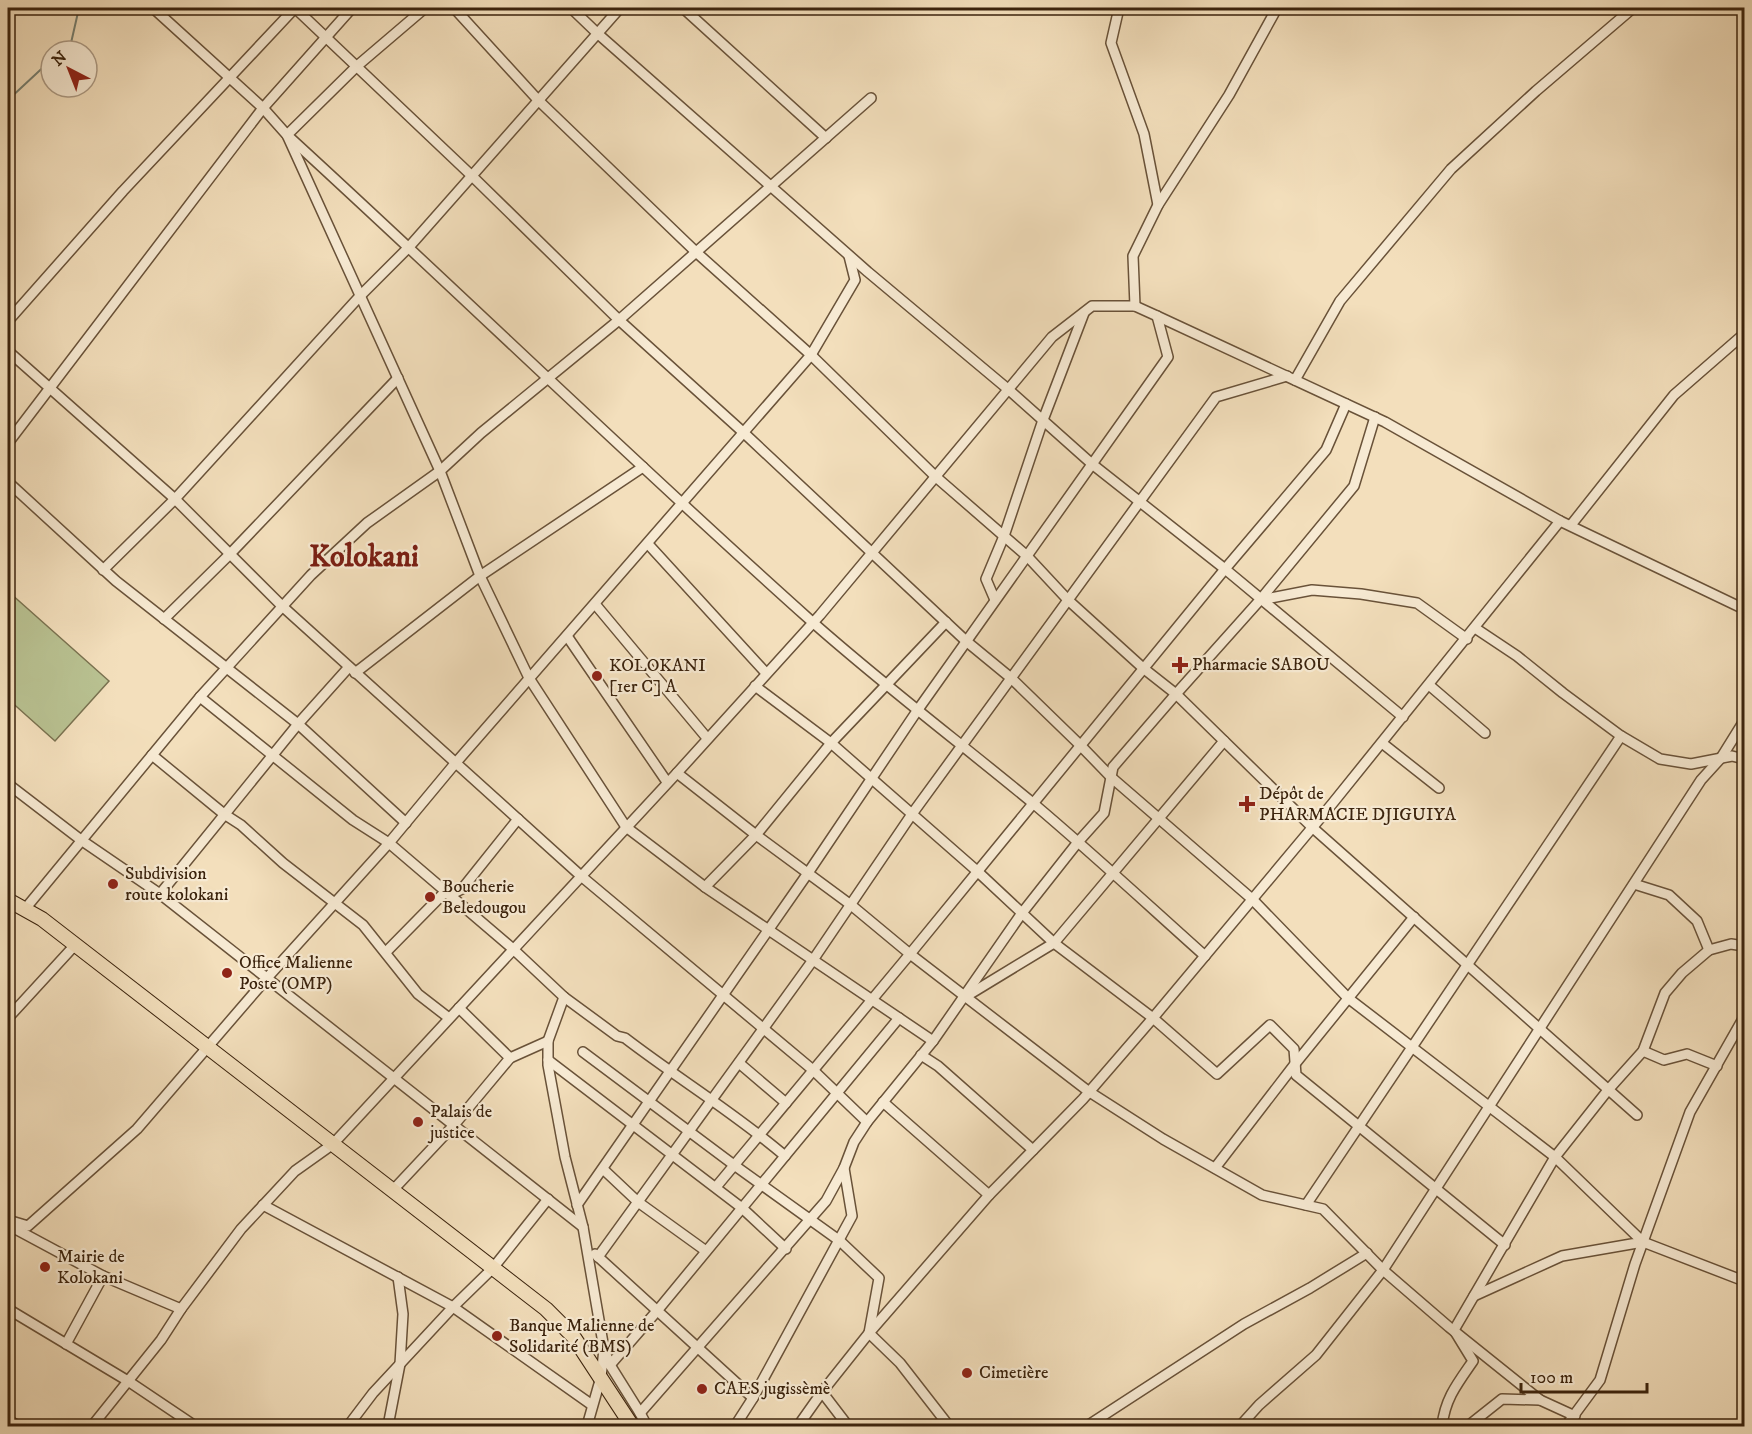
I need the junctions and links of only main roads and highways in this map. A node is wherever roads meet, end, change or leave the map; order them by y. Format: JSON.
{"nodes":[{"id":1,"x":8,"y":900,"type":"edge"},
{"id":2,"x":632,"y":1426,"type":"edge"}],
"edges":[{"from":1,"to":2,"type":"highway"}]}
